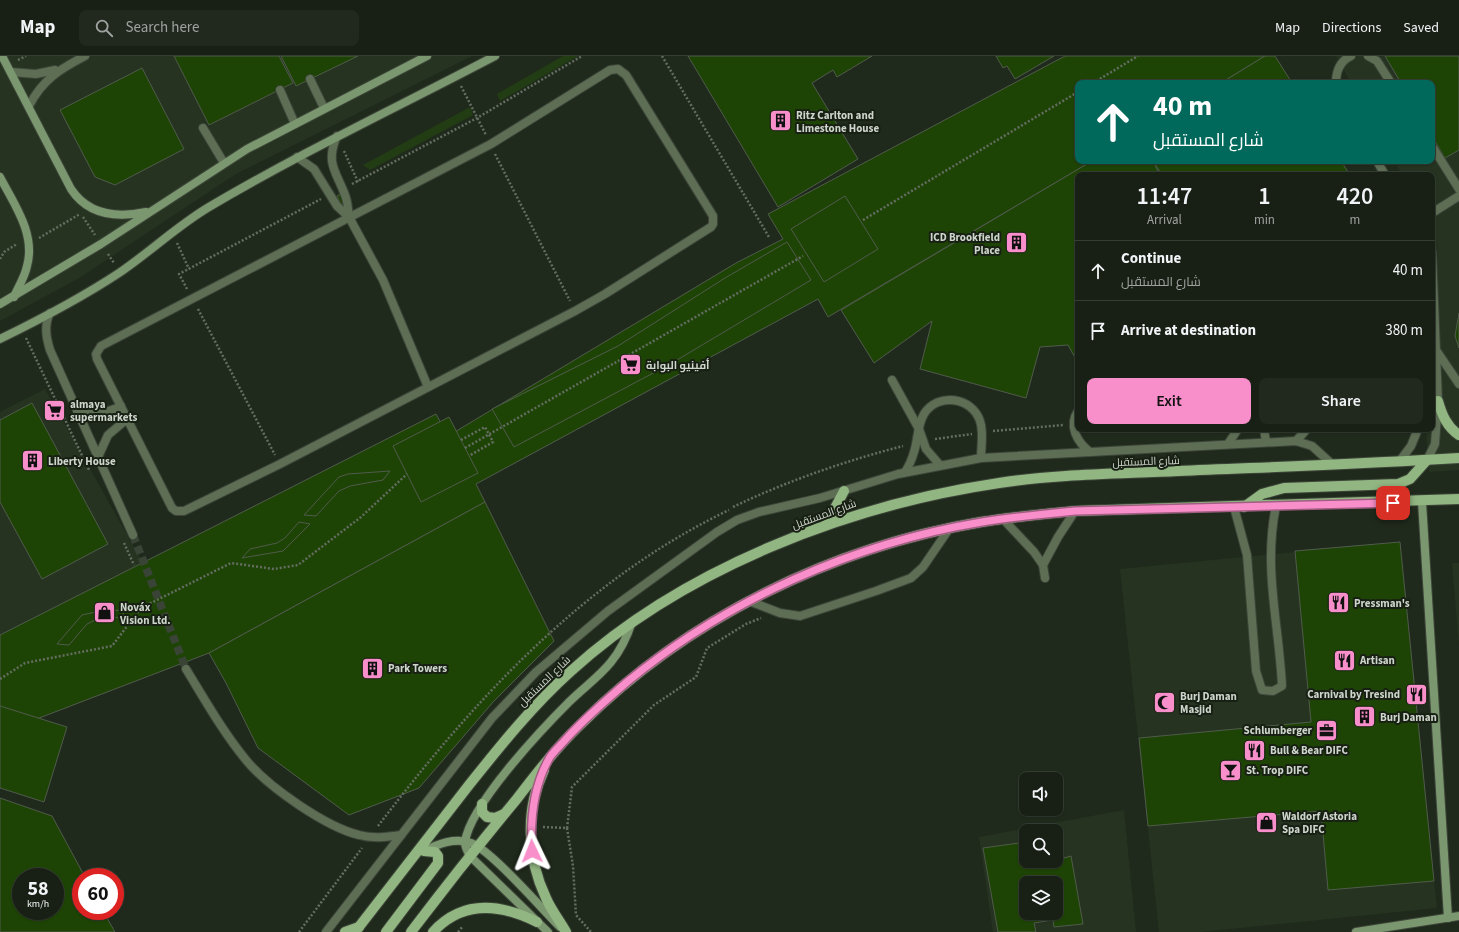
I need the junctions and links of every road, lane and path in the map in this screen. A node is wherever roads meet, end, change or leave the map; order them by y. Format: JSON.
{"nodes":[{"id":1,"x":2,"y":56,"type":"edge"},
{"id":2,"x":84,"y":56,"type":"edge"},
{"id":3,"x":427,"y":56,"type":"edge"},
{"id":4,"x":495,"y":56,"type":"edge"},
{"id":5,"x":662,"y":56,"type":"edge"},
{"id":6,"x":1138,"y":56,"type":"edge"},
{"id":7,"x":1351,"y":56,"type":"edge"},
{"id":8,"x":1368,"y":56,"type":"edge"},
{"id":9,"x":60,"y":69,"type":"junction"},
{"id":10,"x":11,"y":72,"type":"junction"},
{"id":11,"x":456,"y":76,"type":"junction"},
{"id":12,"x":310,"y":79,"type":"dead end"},
{"id":13,"x":1098,"y":80,"type":"edge"},
{"id":14,"x":1336,"y":80,"type":"edge"},
{"id":15,"x":1390,"y":80,"type":"edge"},
{"id":16,"x":280,"y":90,"type":"dead end"},
{"id":17,"x":1075,"y":94,"type":"edge"},
{"id":18,"x":29,"y":106,"type":"junction"},
{"id":19,"x":324,"y":108,"type":"junction"},
{"id":20,"x":295,"y":124,"type":"junction"},
{"id":21,"x":203,"y":128,"type":"dead end"},
{"id":22,"x":337,"y":136,"type":"junction"},
{"id":23,"x":490,"y":144,"type":"junction"},
{"id":24,"x":1435,"y":151,"type":"edge"},
{"id":25,"x":297,"y":157,"type":"junction"},
{"id":26,"x":224,"y":163,"type":"junction"},
{"id":27,"x":0,"y":178,"type":"edge"},
{"id":28,"x":358,"y":182,"type":"dead end"},
{"id":29,"x":1459,"y":189,"type":"edge"},
{"id":30,"x":1459,"y":196,"type":"edge"},
{"id":31,"x":85,"y":205,"type":"junction"},
{"id":32,"x":150,"y":211,"type":"junction"},
{"id":33,"x":1435,"y":211,"type":"edge"},
{"id":34,"x":349,"y":217,"type":"junction"},
{"id":35,"x":863,"y":220,"type":"dead end"},
{"id":36,"x":172,"y":233,"type":"junction"},
{"id":37,"x":769,"y":237,"type":"dead end"},
{"id":38,"x":29,"y":242,"type":"junction"},
{"id":39,"x":803,"y":256,"type":"dead end"},
{"id":40,"x":0,"y":259,"type":"edge"},
{"id":41,"x":189,"y":270,"type":"dead end"},
{"id":42,"x":14,"y":297,"type":"junction"},
{"id":43,"x":0,"y":304,"type":"edge"},
{"id":44,"x":575,"y":311,"type":"junction"},
{"id":45,"x":50,"y":313,"type":"junction"},
{"id":46,"x":1435,"y":326,"type":"edge"},
{"id":47,"x":21,"y":328,"type":"junction"},
{"id":48,"x":0,"y":339,"type":"edge"},
{"id":49,"x":1436,"y":350,"type":"junction"},
{"id":50,"x":892,"y":380,"type":"dead end"},
{"id":51,"x":1459,"y":384,"type":"edge"},
{"id":52,"x":428,"y":387,"type":"junction"},
{"id":53,"x":1438,"y":401,"type":"junction"},
{"id":54,"x":121,"y":406,"type":"junction"},
{"id":55,"x":77,"y":409,"type":"junction"},
{"id":56,"x":1075,"y":414,"type":"edge"},
{"id":57,"x":127,"y":418,"type":"junction"},
{"id":58,"x":919,"y":430,"type":"junction"},
{"id":59,"x":1236,"y":432,"type":"edge"},
{"id":60,"x":1264,"y":432,"type":"edge"},
{"id":61,"x":1304,"y":432,"type":"edge"},
{"id":62,"x":1417,"y":432,"type":"edge"},
{"id":63,"x":489,"y":434,"type":"junction"},
{"id":64,"x":1459,"y":435,"type":"edge"},
{"id":65,"x":461,"y":440,"type":"dead end"},
{"id":66,"x":1296,"y":441,"type":"junction"},
{"id":67,"x":1266,"y":442,"type":"junction"},
{"id":68,"x":1228,"y":444,"type":"junction"},
{"id":69,"x":465,"y":448,"type":"dead end"},
{"id":70,"x":1090,"y":452,"type":"junction"},
{"id":71,"x":469,"y":456,"type":"dead end"},
{"id":72,"x":98,"y":457,"type":"junction"},
{"id":73,"x":981,"y":458,"type":"junction"},
{"id":74,"x":1459,"y":458,"type":"edge"},
{"id":75,"x":1427,"y":460,"type":"junction"},
{"id":76,"x":1399,"y":462,"type":"junction"},
{"id":77,"x":939,"y":464,"type":"junction"},
{"id":78,"x":1333,"y":465,"type":"junction"},
{"id":79,"x":905,"y":472,"type":"junction"},
{"id":80,"x":407,"y":474,"type":"dead end"},
{"id":81,"x":92,"y":476,"type":"dead end"},
{"id":82,"x":844,"y":490,"type":"junction"},
{"id":83,"x":1459,"y":499,"type":"edge"},
{"id":84,"x":1422,"y":502,"type":"junction"},
{"id":85,"x":1276,"y":506,"type":"junction"},
{"id":86,"x":1239,"y":507,"type":"junction"},
{"id":87,"x":1075,"y":511,"type":"junction"},
{"id":88,"x":1003,"y":520,"type":"junction"},
{"id":89,"x":826,"y":525,"type":"junction"},
{"id":90,"x":949,"y":529,"type":"junction"},
{"id":91,"x":133,"y":535,"type":"tunnel mouth"},
{"id":92,"x":122,"y":539,"type":"dead end"},
{"id":93,"x":134,"y":565,"type":"dead end"},
{"id":94,"x":1043,"y":565,"type":"junction"},
{"id":95,"x":1045,"y":578,"type":"dead end"},
{"id":96,"x":749,"y":601,"type":"junction"},
{"id":97,"x":780,"y":613,"type":"junction"},
{"id":98,"x":632,"y":622,"type":"junction"},
{"id":99,"x":186,"y":669,"type":"tunnel mouth"},
{"id":100,"x":0,"y":679,"type":"edge"},
{"id":101,"x":551,"y":756,"type":"junction"},
{"id":102,"x":482,"y":804,"type":"junction"},
{"id":103,"x":504,"y":814,"type":"junction"},
{"id":104,"x":531,"y":827,"type":"junction"},
{"id":105,"x":567,"y":828,"type":"junction"},
{"id":106,"x":401,"y":835,"type":"junction"},
{"id":107,"x":465,"y":841,"type":"junction"},
{"id":108,"x":478,"y":846,"type":"junction"},
{"id":109,"x":424,"y":851,"type":"junction"},
{"id":110,"x":470,"y":856,"type":"junction"},
{"id":111,"x":411,"y":859,"type":"junction"},
{"id":112,"x":1459,"y":916,"type":"edge"},
{"id":113,"x":1448,"y":918,"type":"junction"},
{"id":114,"x":537,"y":922,"type":"junction"},
{"id":115,"x":357,"y":929,"type":"edge"},
{"id":116,"x":326,"y":932,"type":"edge"},
{"id":117,"x":345,"y":932,"type":"edge"},
{"id":118,"x":386,"y":932,"type":"edge"},
{"id":119,"x":411,"y":932,"type":"edge"},
{"id":120,"x":433,"y":932,"type":"edge"},
{"id":121,"x":548,"y":932,"type":"edge"},
{"id":122,"x":566,"y":932,"type":"edge"},
{"id":123,"x":591,"y":932,"type":"edge"},
{"id":124,"x":1356,"y":932,"type":"edge"}],
"edges":[{"from":1,"to":10,"type":"street"},
{"from":2,"to":9,"type":"street"},
{"from":3,"to":19,"type":"street"},
{"from":4,"to":11,"type":"street"},
{"from":5,"to":37,"type":"path"},
{"from":6,"to":13,"type":"path"},
{"from":7,"to":14,"type":"street"},
{"from":8,"to":15,"type":"street"},
{"from":9,"to":10,"type":"street"},
{"from":9,"to":18,"type":"street"},
{"from":10,"to":18,"type":"street"},
{"from":11,"to":22,"type":"street"},
{"from":11,"to":23,"type":"path"},
{"from":12,"to":19,"type":"street"},
{"from":16,"to":20,"type":"street"},
{"from":17,"to":35,"type":"path"},
{"from":18,"to":31,"type":"street"},
{"from":19,"to":20,"type":"street"},
{"from":20,"to":26,"type":"street"},
{"from":21,"to":26,"type":"street"},
{"from":22,"to":25,"type":"street"},
{"from":22,"to":28,"type":"path"},
{"from":22,"to":34,"type":"street"},
{"from":23,"to":34,"type":"street"},
{"from":23,"to":44,"type":"path"},
{"from":23,"to":44,"type":"street"},
{"from":24,"to":29,"type":"street"},
{"from":25,"to":34,"type":"street"},
{"from":25,"to":36,"type":"street"},
{"from":26,"to":32,"type":"street"},
{"from":27,"to":38,"type":"street"},
{"from":30,"to":33,"type":"street"},
{"from":31,"to":32,"type":"street"},
{"from":31,"to":38,"type":"path"},
{"from":32,"to":42,"type":"street"},
{"from":34,"to":52,"type":"street"},
{"from":34,"to":54,"type":"street"},
{"from":36,"to":41,"type":"path"},
{"from":36,"to":45,"type":"street"},
{"from":38,"to":40,"type":"path"},
{"from":38,"to":42,"type":"street"},
{"from":39,"to":63,"type":"path"},
{"from":42,"to":43,"type":"street"},
{"from":44,"to":52,"type":"street"},
{"from":45,"to":47,"type":"street"},
{"from":45,"to":55,"type":"street"},
{"from":46,"to":49,"type":"street"},
{"from":47,"to":48,"type":"street"},
{"from":47,"to":81,"type":"path"},
{"from":49,"to":51,"type":"street"},
{"from":49,"to":53,"type":"street"},
{"from":50,"to":58,"type":"street"},
{"from":52,"to":57,"type":"street"},
{"from":53,"to":64,"type":"main road"},
{"from":53,"to":75,"type":"street"},
{"from":54,"to":55,"type":"street"},
{"from":54,"to":57,"type":"street"},
{"from":55,"to":72,"type":"street"},
{"from":56,"to":70,"type":"street"},
{"from":57,"to":72,"type":"street"},
{"from":58,"to":73,"type":"street"},
{"from":58,"to":77,"type":"street"},
{"from":58,"to":79,"type":"street"},
{"from":59,"to":68,"type":"street"},
{"from":60,"to":67,"type":"street"},
{"from":61,"to":66,"type":"street"},
{"from":62,"to":76,"type":"street"},
{"from":63,"to":65,"type":"path"},
{"from":63,"to":69,"type":"path"},
{"from":63,"to":71,"type":"path"},
{"from":66,"to":67,"type":"street"},
{"from":66,"to":78,"type":"street"},
{"from":67,"to":68,"type":"street"},
{"from":68,"to":70,"type":"street"},
{"from":70,"to":73,"type":"street"},
{"from":72,"to":91,"type":"street"},
{"from":73,"to":77,"type":"street"},
{"from":74,"to":75,"type":"main road","name":"شارع المستقبل"},
{"from":75,"to":76,"type":"main road","name":"شارع المستقبل"},
{"from":75,"to":86,"type":"main road"},
{"from":76,"to":78,"type":"main road","name":"شارع المستقبل"},
{"from":77,"to":79,"type":"street"},
{"from":78,"to":89,"type":"main road","name":"شارع المستقبل"},
{"from":79,"to":82,"type":"street"},
{"from":80,"to":100,"type":"path"},
{"from":82,"to":89,"type":"main road"},
{"from":82,"to":106,"type":"street"},
{"from":83,"to":84,"type":"main road"},
{"from":84,"to":85,"type":"main road"},
{"from":84,"to":113,"type":"street"},
{"from":85,"to":86,"type":"main road"},
{"from":85,"to":86,"type":"street"},
{"from":86,"to":87,"type":"main road"},
{"from":87,"to":88,"type":"main road"},
{"from":87,"to":94,"type":"street"},
{"from":88,"to":90,"type":"main road"},
{"from":88,"to":94,"type":"street"},
{"from":89,"to":98,"type":"main road","name":"شارع المستقبل"},
{"from":90,"to":96,"type":"main road"},
{"from":90,"to":97,"type":"street"},
{"from":92,"to":93,"type":"path"},
{"from":94,"to":95,"type":"street"},
{"from":96,"to":97,"type":"street"},
{"from":96,"to":101,"type":"main road"},
{"from":97,"to":105,"type":"path"},
{"from":98,"to":102,"type":"street"},
{"from":98,"to":111,"type":"main road","name":"شارع المستقبل"},
{"from":99,"to":106,"type":"street"},
{"from":101,"to":103,"type":"main road"},
{"from":101,"to":104,"type":"main road"},
{"from":102,"to":103,"type":"main road"},
{"from":102,"to":107,"type":"street"},
{"from":103,"to":108,"type":"main road"},
{"from":104,"to":105,"type":"path"},
{"from":104,"to":122,"type":"main road"},
{"from":105,"to":123,"type":"path"},
{"from":106,"to":116,"type":"street"},
{"from":107,"to":108,"type":"street"},
{"from":107,"to":109,"type":"street"},
{"from":107,"to":110,"type":"street"},
{"from":108,"to":110,"type":"main road"},
{"from":108,"to":122,"type":"street"},
{"from":109,"to":111,"type":"street"},
{"from":109,"to":118,"type":"main road"},
{"from":110,"to":114,"type":"street"},
{"from":110,"to":119,"type":"main road"},
{"from":111,"to":115,"type":"main road","name":"شارع المستقبل"},
{"from":112,"to":113,"type":"street"},
{"from":113,"to":124,"type":"street"},
{"from":114,"to":120,"type":"main road"},
{"from":114,"to":121,"type":"street"},
{"from":115,"to":117,"type":"main road"}]}
